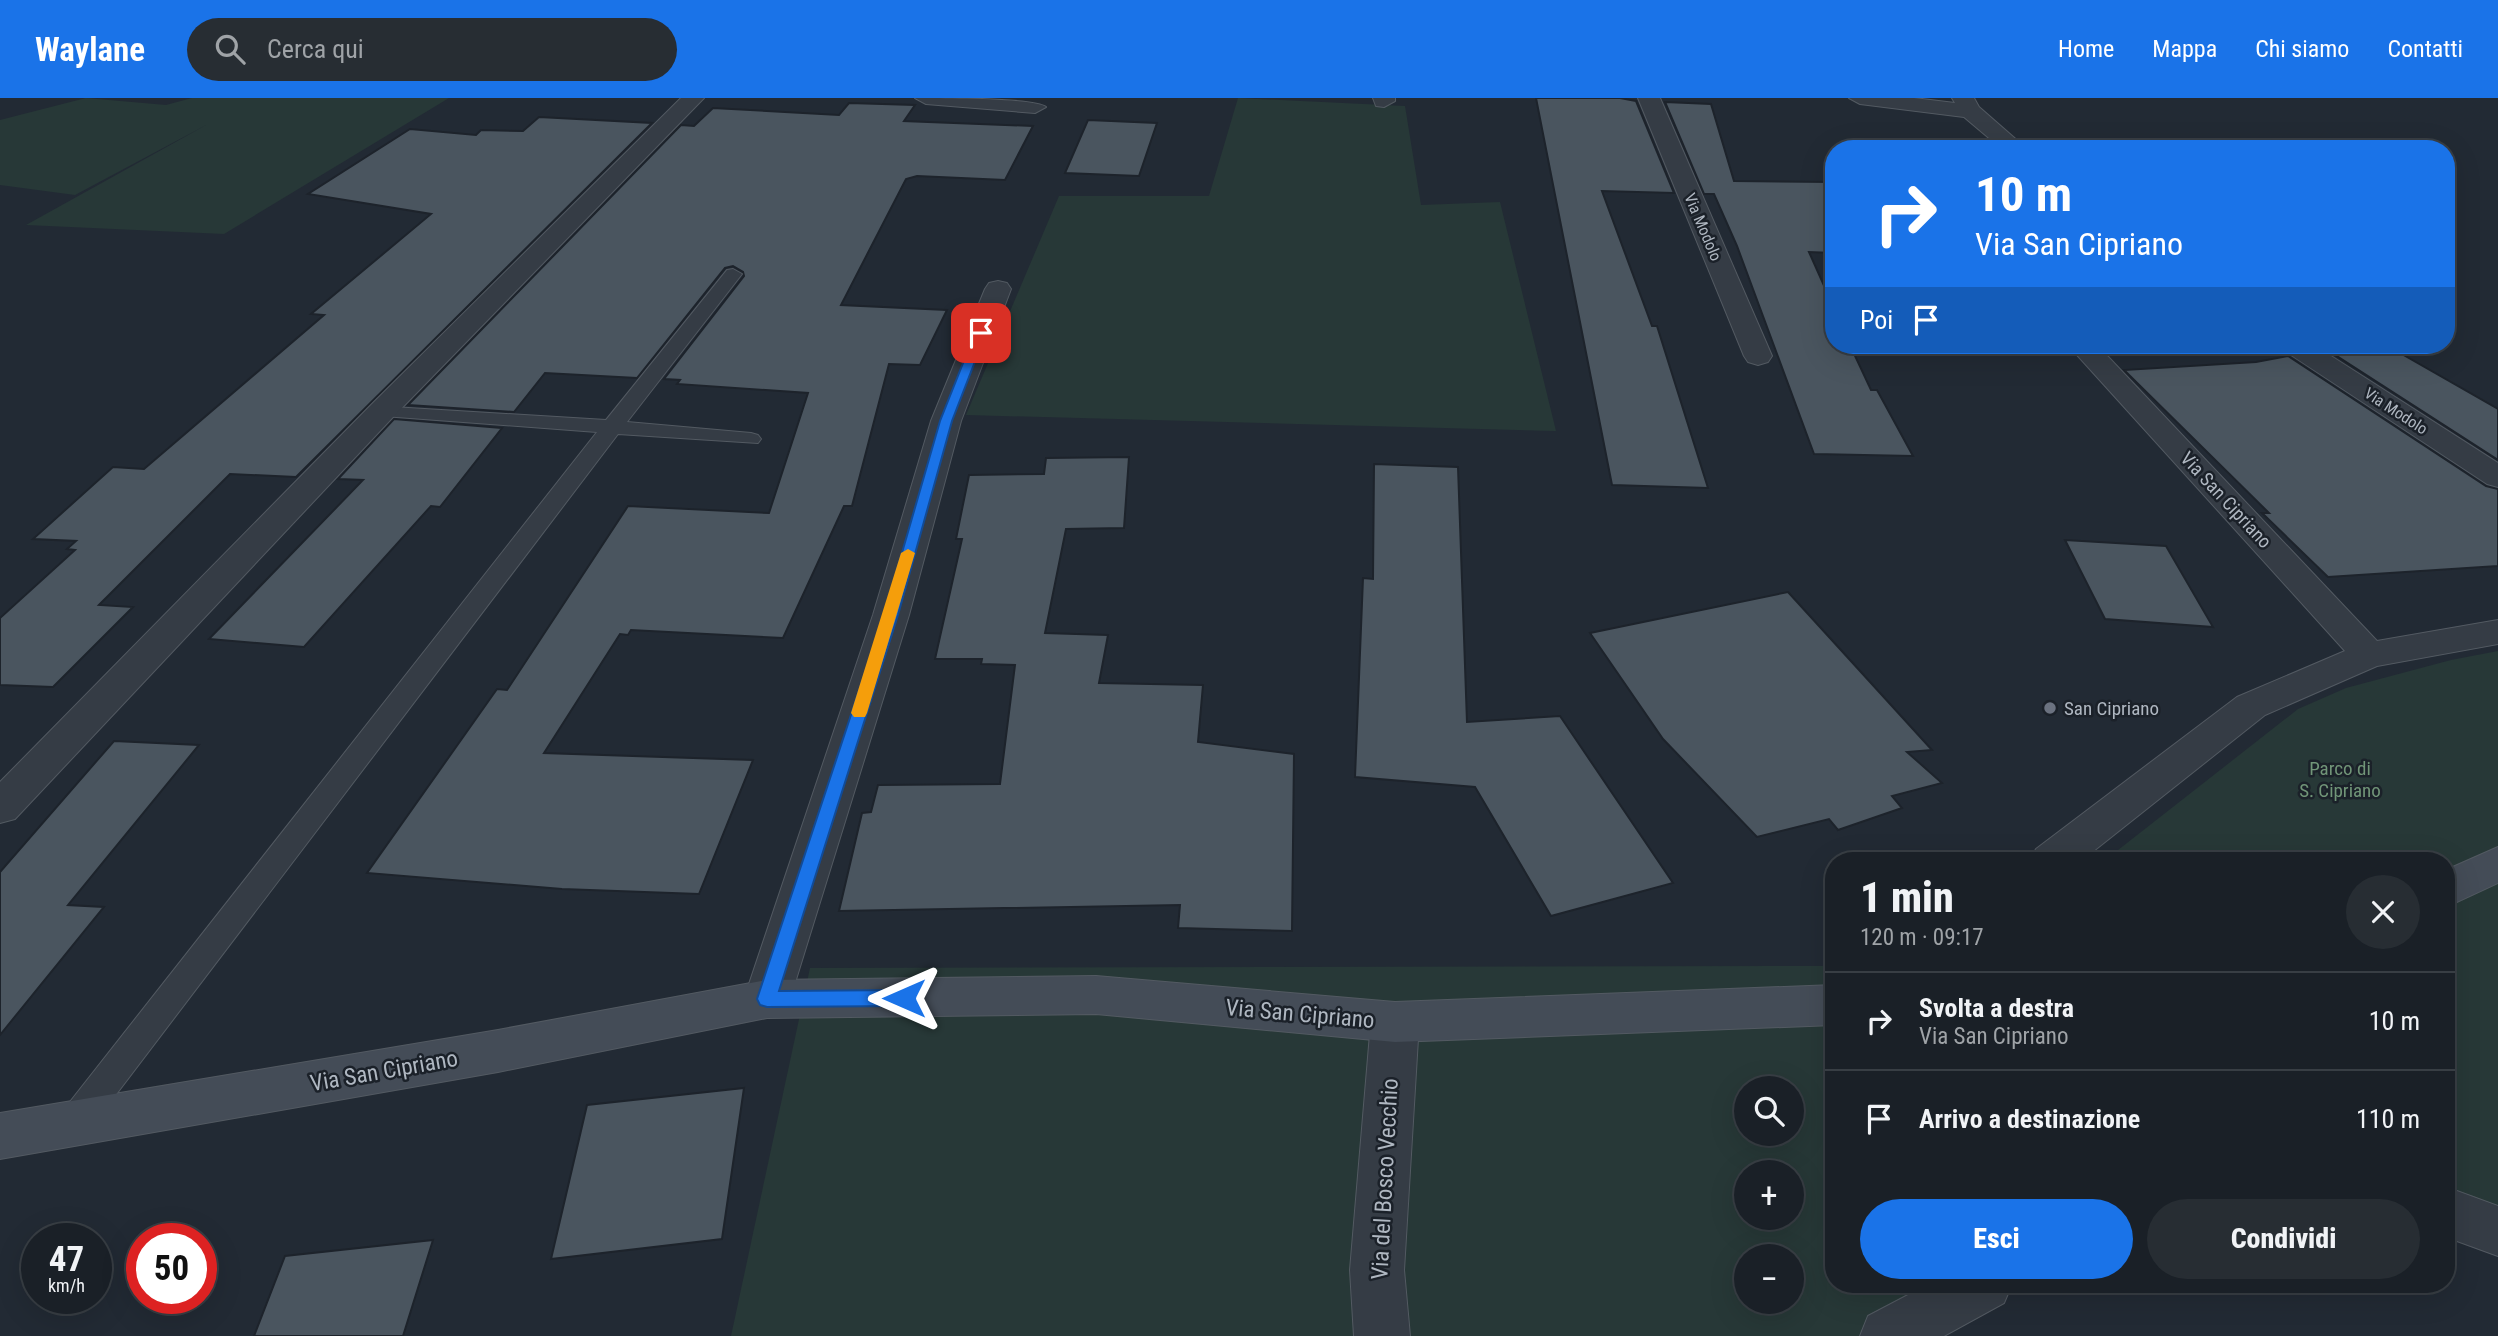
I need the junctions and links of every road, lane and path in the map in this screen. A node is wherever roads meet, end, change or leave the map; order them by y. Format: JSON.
{"nodes":[{"id":1,"x":693,"y":98,"type":"edge"},
{"id":2,"x":926,"y":98,"type":"edge"},
{"id":3,"x":1649,"y":98,"type":"edge"},
{"id":4,"x":1860,"y":98,"type":"edge"},
{"id":5,"x":1966,"y":104,"type":"edge"},
{"id":6,"x":1035,"y":107,"type":"dead end"},
{"id":7,"x":2006,"y":140,"type":"edge"},
{"id":8,"x":733,"y":274,"type":"dead end"},
{"id":9,"x":998,"y":289,"type":"dead end"},
{"id":10,"x":2090,"y":354,"type":"edge"},
{"id":11,"x":2309,"y":354,"type":"edge"},
{"id":12,"x":1758,"y":356,"type":"dead end"},
{"id":13,"x":383,"y":410,"type":"junction"},
{"id":14,"x":612,"y":427,"type":"junction"},
{"id":15,"x":751,"y":439,"type":"dead end"},
{"id":16,"x":2498,"y":477,"type":"edge"},
{"id":17,"x":2498,"y":632,"type":"edge"},
{"id":18,"x":2369,"y":655,"type":"junction"},
{"id":19,"x":0,"y":807,"type":"edge"},
{"id":20,"x":2063,"y":852,"type":"edge"},
{"id":21,"x":2498,"y":863,"type":"edge"},
{"id":22,"x":2455,"y":885,"type":"edge"},
{"id":23,"x":767,"y":999,"type":"junction"},
{"id":24,"x":1825,"y":1005,"type":"edge"},
{"id":25,"x":1395,"y":1022,"type":"junction"},
{"id":26,"x":74,"y":1123,"type":"junction"},
{"id":27,"x":0,"y":1136,"type":"edge"},
{"id":28,"x":2455,"y":1215,"type":"edge"},
{"id":29,"x":2498,"y":1231,"type":"edge"},
{"id":30,"x":1968,"y":1293,"type":"edge"},
{"id":31,"x":1382,"y":1336,"type":"edge"},
{"id":32,"x":1888,"y":1336,"type":"edge"}],
"edges":[{"from":1,"to":13,"type":"street"},
{"from":2,"to":6,"type":"street"},
{"from":3,"to":12,"type":"street","name":"Via Modolo"},
{"from":4,"to":5,"type":"street"},
{"from":5,"to":7,"type":"street"},
{"from":8,"to":14,"type":"lane"},
{"from":9,"to":23,"type":"street"},
{"from":10,"to":18,"type":"street","name":"Via San Cipriano"},
{"from":11,"to":16,"type":"street","name":"Via Modolo"},
{"from":13,"to":14,"type":"lane"},
{"from":13,"to":19,"type":"street"},
{"from":14,"to":15,"type":"lane"},
{"from":14,"to":26,"type":"lane"},
{"from":17,"to":18,"type":"street"},
{"from":18,"to":20,"type":"street"},
{"from":21,"to":22,"type":"main road"},
{"from":23,"to":25,"type":"main road","name":"Via San Cipriano"},
{"from":23,"to":26,"type":"main road","name":"Via San Cipriano"},
{"from":24,"to":25,"type":"main road","name":"Via San Cipriano"},
{"from":25,"to":31,"type":"street","name":"Via del Bosco Vecchio"},
{"from":26,"to":27,"type":"main road","name":"Via San Cipriano"},
{"from":28,"to":29,"type":"street"},
{"from":30,"to":32,"type":"street"}]}
